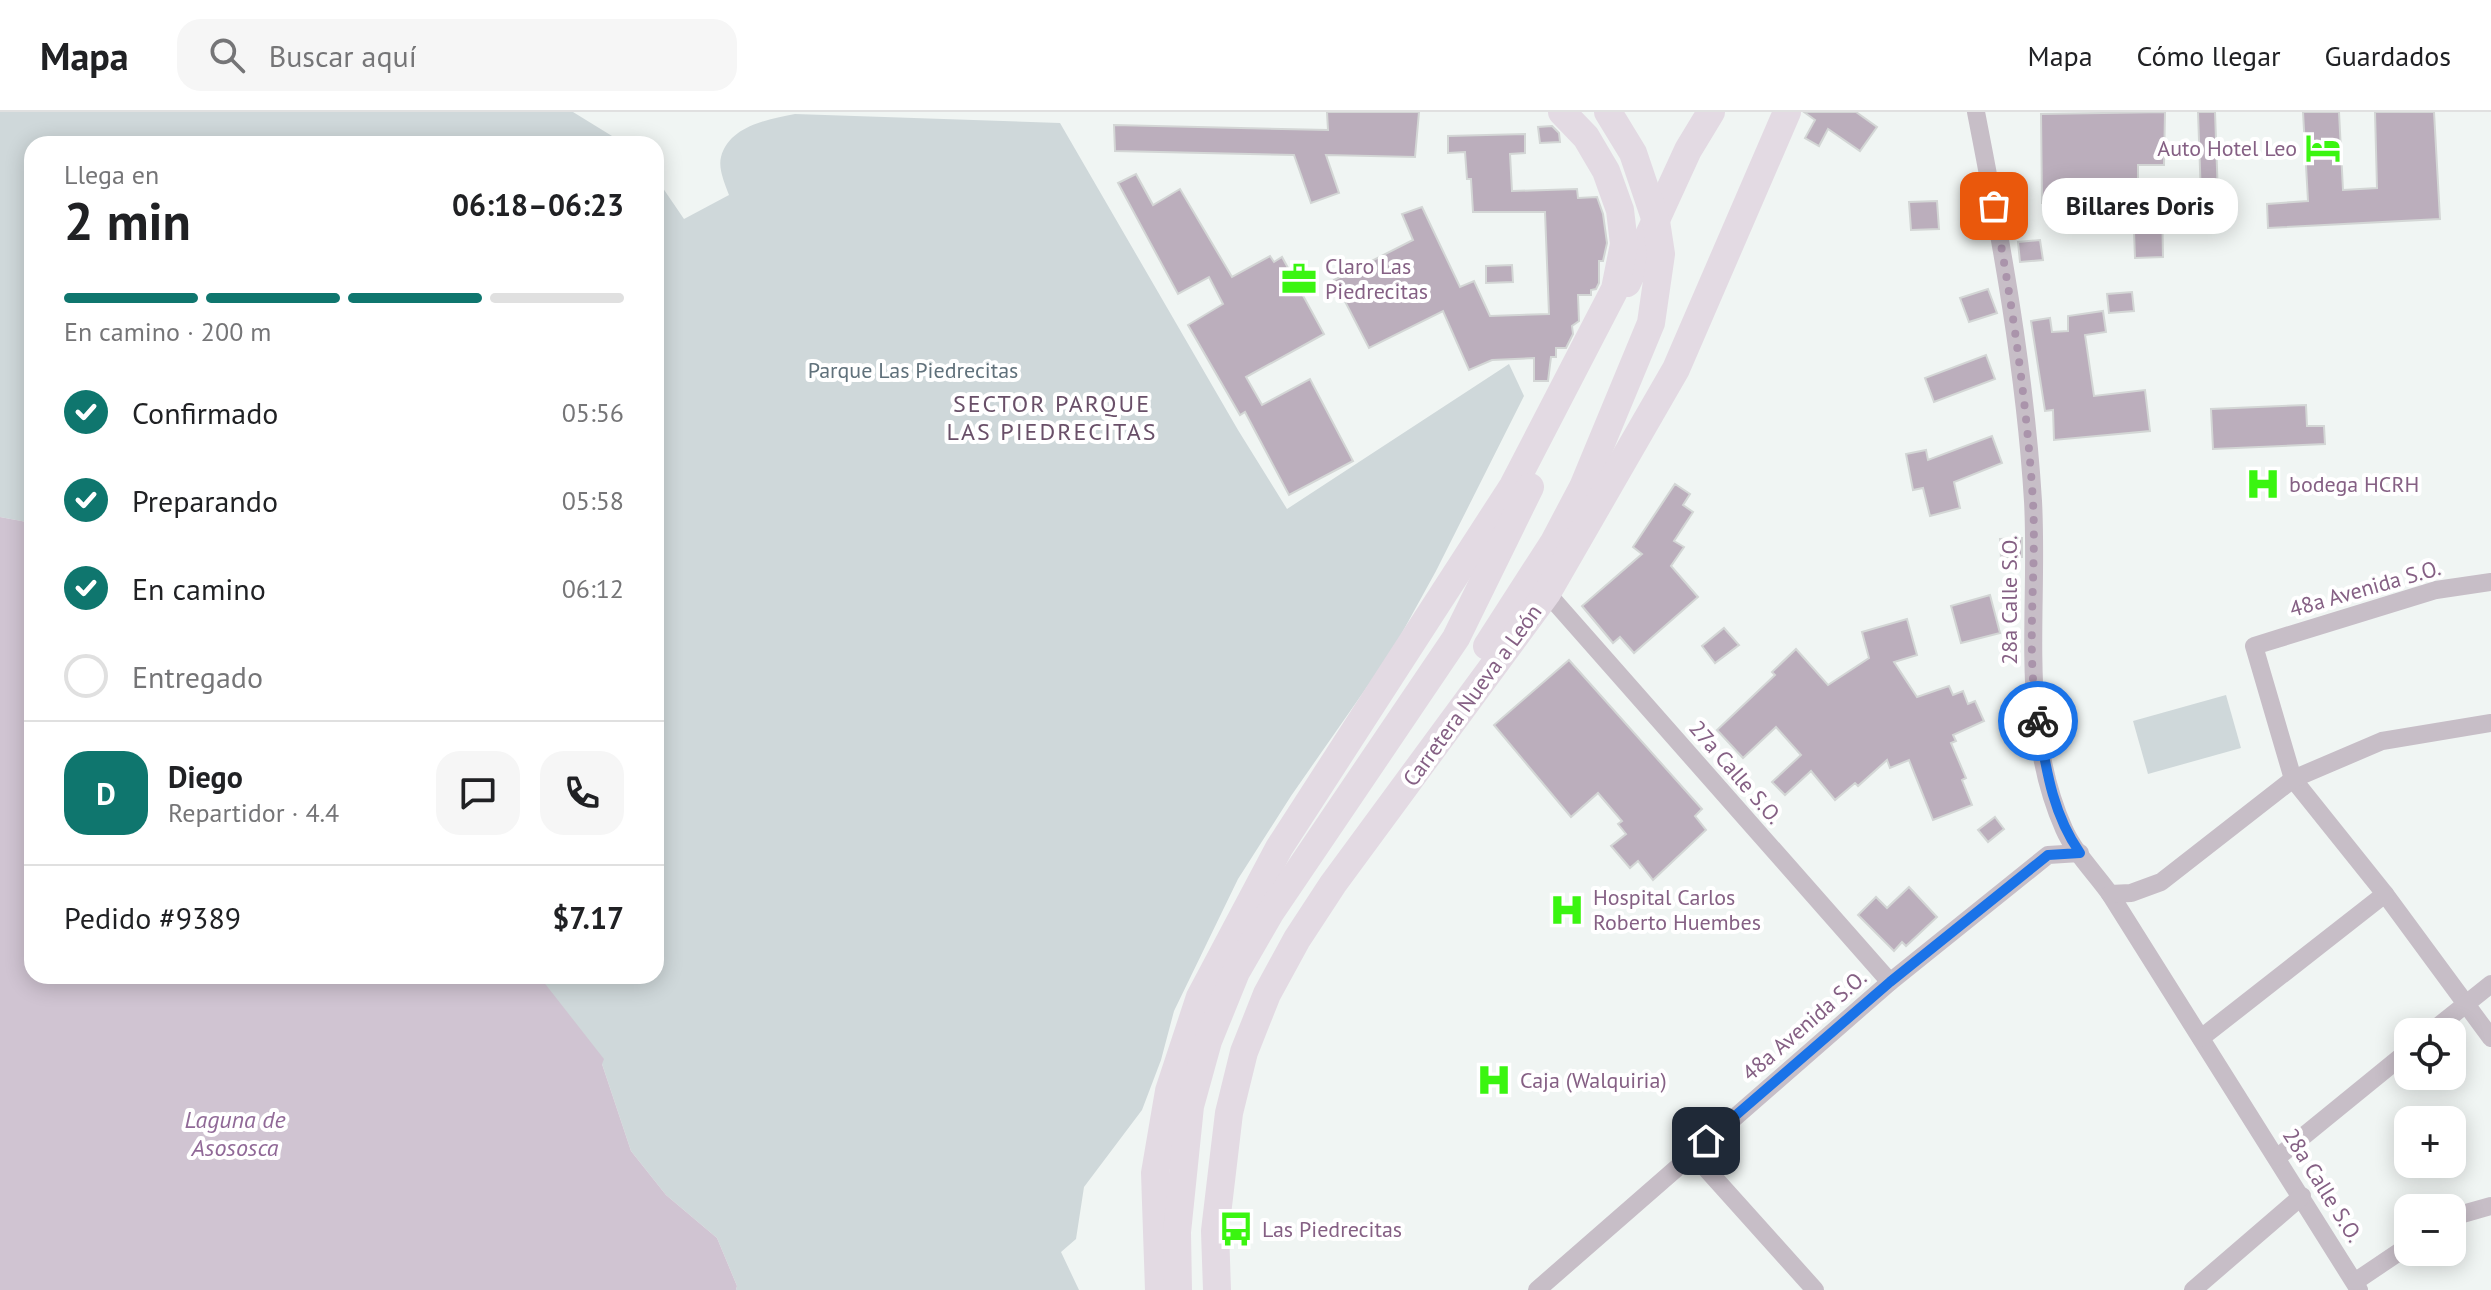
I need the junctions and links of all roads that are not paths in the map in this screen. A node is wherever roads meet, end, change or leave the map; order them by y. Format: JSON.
{"nodes":[{"id":1,"x":1562,"y":112,"type":"edge"},
{"id":2,"x":1608,"y":112,"type":"edge"},
{"id":3,"x":1711,"y":112,"type":"edge"},
{"id":4,"x":1787,"y":112,"type":"edge"},
{"id":5,"x":1976,"y":112,"type":"edge"},
{"id":6,"x":2491,"y":582,"type":"edge"},
{"id":7,"x":1547,"y":593,"type":"junction"},
{"id":8,"x":2491,"y":723,"type":"edge"},
{"id":9,"x":2293,"y":779,"type":"junction"},
{"id":10,"x":2080,"y":853,"type":"junction"},
{"id":11,"x":1333,"y":884,"type":"junction"},
{"id":12,"x":2110,"y":894,"type":"junction"},
{"id":13,"x":2385,"y":894,"type":"junction"},
{"id":14,"x":1890,"y":982,"type":"junction"},
{"id":15,"x":2491,"y":984,"type":"edge"},
{"id":16,"x":2467,"y":1002,"type":"junction"},
{"id":17,"x":2448,"y":1018,"type":"edge"},
{"id":18,"x":2201,"y":1038,"type":"junction"},
{"id":19,"x":2491,"y":1038,"type":"edge"},
{"id":20,"x":2394,"y":1062,"type":"edge"},
{"id":21,"x":1692,"y":1153,"type":"junction"},
{"id":22,"x":2278,"y":1157,"type":"junction"},
{"id":23,"x":1181,"y":1171,"type":"junction"},
{"id":24,"x":2302,"y":1196,"type":"junction"},
{"id":25,"x":2491,"y":1206,"type":"edge"},
{"id":26,"x":2466,"y":1213,"type":"edge"},
{"id":27,"x":2394,"y":1257,"type":"edge"},
{"id":28,"x":2357,"y":1286,"type":"edge"},
{"id":29,"x":1159,"y":1290,"type":"edge"},
{"id":30,"x":1178,"y":1290,"type":"edge"},
{"id":31,"x":1196,"y":1290,"type":"edge"},
{"id":32,"x":1217,"y":1290,"type":"edge"},
{"id":33,"x":1537,"y":1290,"type":"edge"},
{"id":34,"x":1815,"y":1290,"type":"edge"},
{"id":35,"x":2193,"y":1290,"type":"edge"}],
"edges":[{"from":1,"to":29,"type":"highway"},
{"from":2,"to":11,"type":"highway"},
{"from":3,"to":23,"type":"highway","name":"Carretera Nueva a León"},
{"from":4,"to":7,"type":"highway","name":"Carretera Nueva a León"},
{"from":5,"to":10,"type":"street","name":"28a Calle S.O."},
{"from":6,"to":9,"type":"street","name":"48a Avenida S.O."},
{"from":7,"to":11,"type":"highway","name":"Carretera Nueva a León"},
{"from":7,"to":14,"type":"street","name":"27a Calle S.O."},
{"from":8,"to":9,"type":"street"},
{"from":9,"to":12,"type":"street"},
{"from":9,"to":13,"type":"street"},
{"from":10,"to":12,"type":"street","name":"28a Calle S.O."},
{"from":10,"to":14,"type":"street","name":"48a Avenida S.O."},
{"from":11,"to":32,"type":"highway","name":"Carretera Nueva a León"},
{"from":12,"to":18,"type":"street","name":"28a Calle S.O."},
{"from":13,"to":16,"type":"street"},
{"from":13,"to":18,"type":"street"},
{"from":14,"to":21,"type":"street","name":"48a Avenida S.O."},
{"from":15,"to":16,"type":"street"},
{"from":16,"to":17,"type":"street"},
{"from":16,"to":19,"type":"street"},
{"from":18,"to":22,"type":"street","name":"28a Calle S.O."},
{"from":20,"to":22,"type":"street"},
{"from":21,"to":33,"type":"street","name":"48a Avenida S.O."},
{"from":21,"to":34,"type":"street"},
{"from":22,"to":24,"type":"street","name":"28a Calle S.O."},
{"from":23,"to":30,"type":"highway","name":"Carretera Nueva a León"},
{"from":23,"to":31,"type":"highway"},
{"from":24,"to":28,"type":"street","name":"28a Calle S.O."},
{"from":24,"to":35,"type":"street"},
{"from":25,"to":26,"type":"street"},
{"from":27,"to":28,"type":"street"}]}
